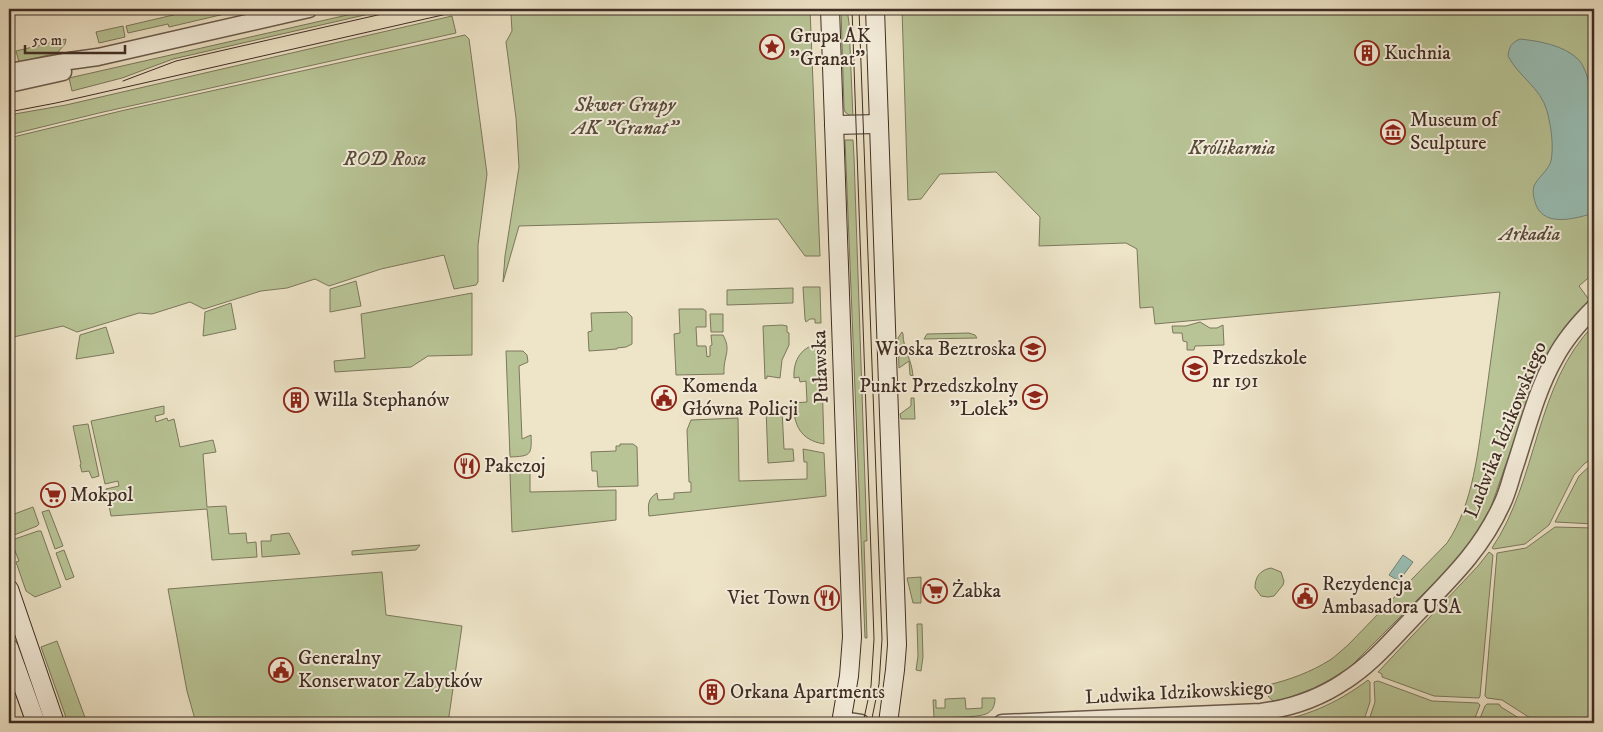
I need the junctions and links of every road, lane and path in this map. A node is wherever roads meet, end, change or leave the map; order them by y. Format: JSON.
{"nodes":[{"id":1,"x":309,"y":9,"type":"edge"},
{"id":2,"x":830,"y":9,"type":"edge"},
{"id":3,"x":875,"y":9,"type":"edge"},
{"id":4,"x":98,"y":57,"type":"junction"},
{"id":5,"x":9,"y":72,"type":"edge"},
{"id":6,"x":9,"y":84,"type":"edge"},
{"id":7,"x":879,"y":124,"type":"junction"},
{"id":8,"x":834,"y":125,"type":"junction"},
{"id":9,"x":1594,"y":308,"type":"edge"},
{"id":10,"x":9,"y":590,"type":"edge"},
{"id":11,"x":14,"y":620,"type":"edge"},
{"id":12,"x":9,"y":648,"type":"edge"},
{"id":13,"x":841,"y":722,"type":"edge"},
{"id":14,"x":36,"y":723,"type":"edge"},
{"id":15,"x":55,"y":723,"type":"edge"},
{"id":16,"x":861,"y":723,"type":"edge"},
{"id":17,"x":888,"y":723,"type":"edge"},
{"id":18,"x":1002,"y":723,"type":"edge"}],
"edges":[{"from":1,"to":4,"type":"street"},
{"from":2,"to":8,"type":"main road","name":"Puławska"},
{"from":3,"to":7,"type":"main road"},
{"from":4,"to":5,"type":"street"},
{"from":4,"to":6,"type":"street"},
{"from":7,"to":8,"type":"main road"},
{"from":7,"to":17,"type":"main road"},
{"from":8,"to":13,"type":"main road","name":"Puławska"},
{"from":9,"to":18,"type":"street","name":"Ludwika Idzikowskiego"},
{"from":10,"to":11,"type":"main road"},
{"from":11,"to":15,"type":"main road"},
{"from":12,"to":14,"type":"main road"},
{"from":13,"to":16,"type":"street"}]}
